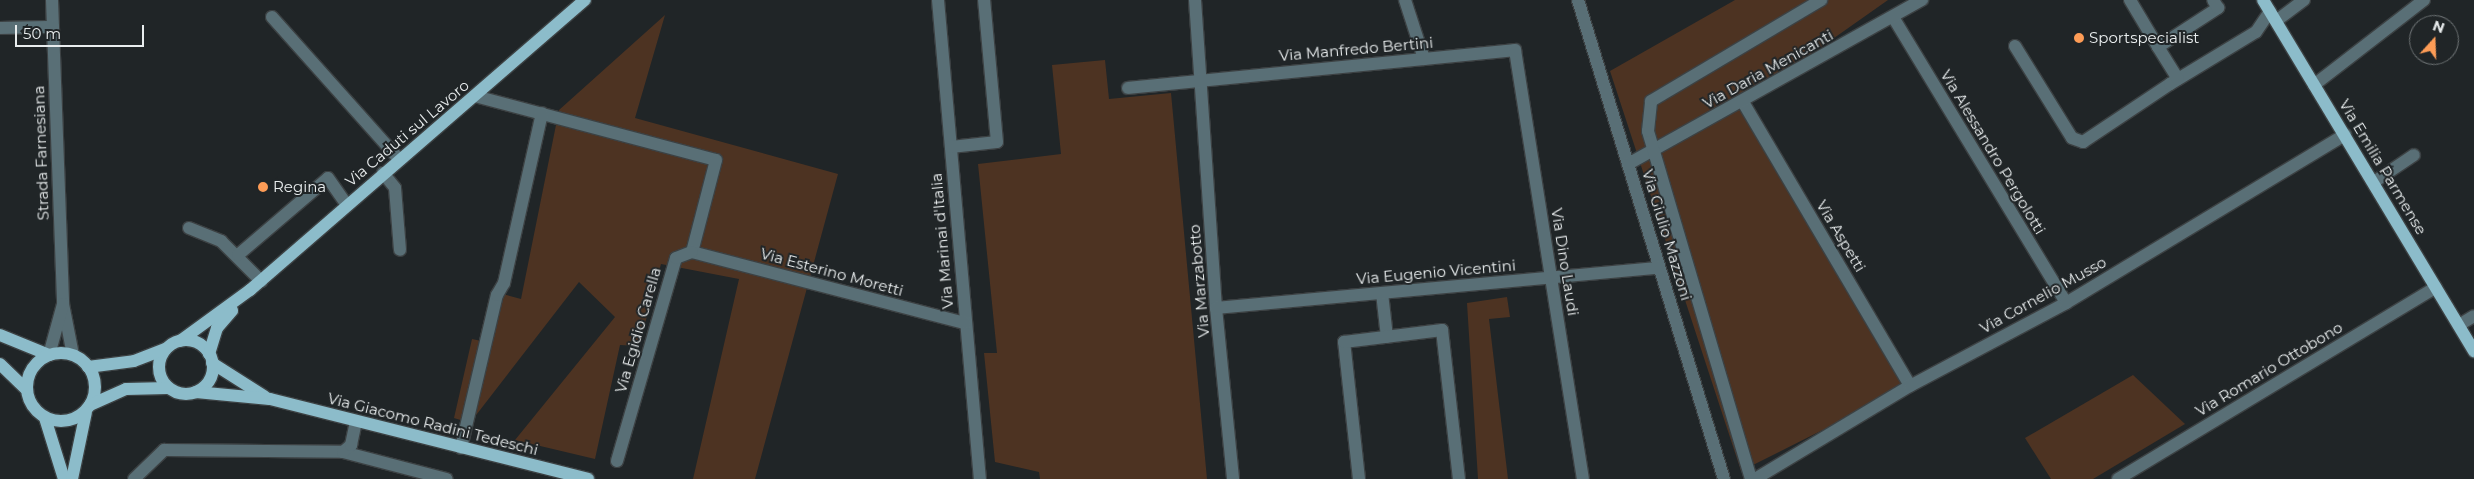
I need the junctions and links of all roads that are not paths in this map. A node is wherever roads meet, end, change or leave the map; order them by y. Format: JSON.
{"nodes":[{"id":1,"x":52,"y":0,"type":"edge"},
{"id":2,"x":585,"y":0,"type":"edge"},
{"id":3,"x":938,"y":0,"type":"edge"},
{"id":4,"x":984,"y":0,"type":"edge"},
{"id":5,"x":1195,"y":0,"type":"edge"},
{"id":6,"x":1406,"y":0,"type":"edge"},
{"id":7,"x":1578,"y":0,"type":"edge"},
{"id":8,"x":1821,"y":0,"type":"edge"},
{"id":9,"x":1922,"y":0,"type":"edge"},
{"id":10,"x":2130,"y":0,"type":"edge"},
{"id":11,"x":2213,"y":0,"type":"edge"},
{"id":12,"x":2304,"y":0,"type":"edge"},
{"id":13,"x":2424,"y":0,"type":"edge"},
{"id":14,"x":2270,"y":11,"type":"edge"},
{"id":15,"x":272,"y":17,"type":"dead end"},
{"id":16,"x":1894,"y":17,"type":"junction"},
{"id":17,"x":53,"y":27,"type":"junction"},
{"id":18,"x":0,"y":28,"type":"edge"},
{"id":19,"x":2015,"y":46,"type":"dead end"},
{"id":20,"x":2158,"y":47,"type":"junction"},
{"id":21,"x":1516,"y":50,"type":"joint"},
{"id":22,"x":1424,"y":59,"type":"junction"},
{"id":23,"x":2178,"y":79,"type":"junction"},
{"id":24,"x":1200,"y":80,"type":"junction"},
{"id":25,"x":2314,"y":85,"type":"junction"},
{"id":26,"x":1128,"y":88,"type":"dead end"},
{"id":27,"x":475,"y":96,"type":"junction"},
{"id":28,"x":1743,"y":102,"type":"junction"},
{"id":29,"x":542,"y":113,"type":"junction"},
{"id":30,"x":2345,"y":135,"type":"junction"},
{"id":31,"x":951,"y":147,"type":"junction"},
{"id":32,"x":1654,"y":152,"type":"junction"},
{"id":33,"x":2414,"y":155,"type":"dead end"},
{"id":34,"x":399,"y":159,"type":"junction"},
{"id":35,"x":1628,"y":164,"type":"junction"},
{"id":36,"x":383,"y":173,"type":"junction"},
{"id":37,"x":2374,"y":182,"type":"junction"},
{"id":38,"x":347,"y":205,"type":"junction"},
{"id":39,"x":189,"y":228,"type":"dead end"},
{"id":40,"x":400,"y":250,"type":"dead end"},
{"id":41,"x":692,"y":252,"type":"junction"},
{"id":42,"x":238,"y":255,"type":"junction"},
{"id":43,"x":1659,"y":268,"type":"junction"},
{"id":44,"x":1550,"y":278,"type":"junction"},
{"id":45,"x":261,"y":281,"type":"junction"},
{"id":46,"x":2436,"y":288,"type":"junction"},
{"id":47,"x":250,"y":290,"type":"junction"},
{"id":48,"x":1382,"y":293,"type":"junction"},
{"id":49,"x":2066,"y":303,"type":"junction"},
{"id":50,"x":62,"y":304,"type":"junction"},
{"id":51,"x":1216,"y":308,"type":"junction"},
{"id":52,"x":2474,"y":316,"type":"edge"},
{"id":53,"x":965,"y":323,"type":"junction"},
{"id":54,"x":2459,"y":325,"type":"junction"},
{"id":55,"x":0,"y":335,"type":"edge"},
{"id":56,"x":1387,"y":337,"type":"junction"},
{"id":57,"x":180,"y":341,"type":"junction"},
{"id":58,"x":165,"y":349,"type":"junction"},
{"id":59,"x":2474,"y":351,"type":"edge"},
{"id":60,"x":49,"y":354,"type":"junction"},
{"id":61,"x":73,"y":355,"type":"junction"},
{"id":62,"x":211,"y":359,"type":"junction"},
{"id":63,"x":0,"y":364,"type":"edge"},
{"id":64,"x":88,"y":367,"type":"junction"},
{"id":65,"x":1910,"y":386,"type":"junction"},
{"id":66,"x":168,"y":388,"type":"junction"},
{"id":67,"x":26,"y":389,"type":"junction"},
{"id":68,"x":196,"y":392,"type":"junction"},
{"id":69,"x":270,"y":400,"type":"junction"},
{"id":70,"x":88,"y":409,"type":"junction"},
{"id":71,"x":45,"y":418,"type":"junction"},
{"id":72,"x":356,"y":422,"type":"junction"},
{"id":73,"x":461,"y":448,"type":"junction"},
{"id":74,"x":343,"y":452,"type":"junction"},
{"id":75,"x":618,"y":460,"type":"dead end"},
{"id":76,"x":555,"y":475,"type":"edge"},
{"id":77,"x":64,"y":479,"type":"edge"},
{"id":78,"x":72,"y":479,"type":"edge"},
{"id":79,"x":134,"y":479,"type":"edge"},
{"id":80,"x":447,"y":479,"type":"edge"},
{"id":81,"x":588,"y":479,"type":"edge"},
{"id":82,"x":980,"y":479,"type":"edge"},
{"id":83,"x":1233,"y":479,"type":"edge"},
{"id":84,"x":1359,"y":479,"type":"edge"},
{"id":85,"x":1459,"y":479,"type":"edge"},
{"id":86,"x":1583,"y":479,"type":"edge"},
{"id":87,"x":1724,"y":479,"type":"edge"},
{"id":88,"x":1751,"y":479,"type":"edge"},
{"id":89,"x":1755,"y":479,"type":"edge"},
{"id":90,"x":2118,"y":479,"type":"edge"}],
"edges":[{"from":1,"to":17,"type":"street","name":"Strada Farnesiana"},
{"from":2,"to":27,"type":"main road","name":"Via Caduti sul Lavoro"},
{"from":3,"to":31,"type":"street","name":"Via Marinai d'Italia"},
{"from":4,"to":31,"type":"street"},
{"from":5,"to":24,"type":"street","name":"Via Marzabotto"},
{"from":6,"to":22,"type":"street"},
{"from":7,"to":35,"type":"street","name":"Via Giulio Mazzoni"},
{"from":8,"to":32,"type":"street"},
{"from":9,"to":16,"type":"street","name":"Via Daria Menicanti"},
{"from":10,"to":20,"type":"street"},
{"from":11,"to":20,"type":"street"},
{"from":12,"to":14,"type":"street"},
{"from":13,"to":25,"type":"street"},
{"from":14,"to":23,"type":"street"},
{"from":14,"to":25,"type":"main road","name":"Via Emilia Parmense"},
{"from":15,"to":34,"type":"street"},
{"from":16,"to":28,"type":"street","name":"Via Daria Menicanti"},
{"from":16,"to":49,"type":"street","name":"Via Alessandro Pergolotti"},
{"from":17,"to":18,"type":"street"},
{"from":17,"to":50,"type":"street","name":"Strada Farnesiana"},
{"from":19,"to":23,"type":"street"},
{"from":20,"to":23,"type":"street"},
{"from":21,"to":22,"type":"street","name":"Via Manfredo Bertini"},
{"from":21,"to":44,"type":"street","name":"Via Dino Laudi"},
{"from":22,"to":24,"type":"street","name":"Via Manfredo Bertini"},
{"from":24,"to":26,"type":"street","name":"Via Manfredo Bertini"},
{"from":24,"to":51,"type":"street","name":"Via Marzabotto"},
{"from":25,"to":30,"type":"main road","name":"Via Emilia Parmense"},
{"from":27,"to":29,"type":"street"},
{"from":27,"to":34,"type":"main road","name":"Via Caduti sul Lavoro"},
{"from":28,"to":32,"type":"street","name":"Via Daria Menicanti"},
{"from":28,"to":65,"type":"street","name":"Via Aspetti"},
{"from":29,"to":41,"type":"street"},
{"from":29,"to":73,"type":"street"},
{"from":30,"to":37,"type":"main road","name":"Via Emilia Parmense"},
{"from":30,"to":49,"type":"street","name":"Via Cornelio Musso"},
{"from":31,"to":53,"type":"street","name":"Via Marinai d'Italia"},
{"from":32,"to":35,"type":"street","name":"Via Daria Menicanti"},
{"from":32,"to":88,"type":"street"},
{"from":33,"to":37,"type":"street"},
{"from":34,"to":36,"type":"main road","name":"Via Caduti sul Lavoro"},
{"from":35,"to":43,"type":"street","name":"Via Giulio Mazzoni"},
{"from":36,"to":38,"type":"main road","name":"Via Caduti sul Lavoro"},
{"from":36,"to":40,"type":"street"},
{"from":37,"to":46,"type":"main road","name":"Via Emilia Parmense"},
{"from":38,"to":42,"type":"street"},
{"from":38,"to":45,"type":"main road","name":"Via Caduti sul Lavoro"},
{"from":39,"to":42,"type":"street"},
{"from":41,"to":53,"type":"street","name":"Via Esterino Moretti"},
{"from":41,"to":75,"type":"street","name":"Via Egidio Carella"},
{"from":42,"to":45,"type":"street"},
{"from":43,"to":44,"type":"street","name":"Via Eugenio Vicentini"},
{"from":43,"to":87,"type":"street","name":"Via Giulio Mazzoni"},
{"from":44,"to":48,"type":"street","name":"Via Eugenio Vicentini"},
{"from":44,"to":86,"type":"street","name":"Via Dino Laudi"},
{"from":45,"to":47,"type":"main road","name":"Via Caduti sul Lavoro"},
{"from":46,"to":54,"type":"main road","name":"Via Emilia Parmense"},
{"from":46,"to":90,"type":"street","name":"Via Romario Ottobono"},
{"from":47,"to":57,"type":"main road","name":"Via Caduti sul Lavoro"},
{"from":47,"to":62,"type":"main road","name":"Via Caduti sul Lavoro"},
{"from":48,"to":51,"type":"street","name":"Via Eugenio Vicentini"},
{"from":48,"to":56,"type":"street"},
{"from":49,"to":65,"type":"street","name":"Via Cornelio Musso"},
{"from":50,"to":60,"type":"street","name":"Strada Farnesiana"},
{"from":50,"to":61,"type":"street","name":"Strada Farnesiana"},
{"from":51,"to":83,"type":"street","name":"Via Marzabotto"},
{"from":52,"to":54,"type":"street"},
{"from":53,"to":82,"type":"street","name":"Via Marinai d'Italia"},
{"from":54,"to":59,"type":"main road","name":"Via Emilia Parmense"},
{"from":55,"to":60,"type":"main road"},
{"from":56,"to":84,"type":"street"},
{"from":56,"to":85,"type":"street"},
{"from":57,"to":58,"type":"main road"},
{"from":57,"to":62,"type":"main road"},
{"from":58,"to":64,"type":"main road"},
{"from":58,"to":66,"type":"main road"},
{"from":60,"to":61,"type":"main road"},
{"from":60,"to":67,"type":"main road"},
{"from":61,"to":64,"type":"main road"},
{"from":62,"to":68,"type":"main road"},
{"from":62,"to":69,"type":"main road","name":"Via Giacomo Radini Tedeschi"},
{"from":63,"to":67,"type":"main road"},
{"from":64,"to":70,"type":"main road"},
{"from":65,"to":89,"type":"street","name":"Via Cornelio Musso"},
{"from":66,"to":68,"type":"main road"},
{"from":66,"to":70,"type":"main road"},
{"from":67,"to":71,"type":"main road"},
{"from":68,"to":69,"type":"main road","name":"Via Giacomo Radini Tedeschi"},
{"from":69,"to":72,"type":"main road","name":"Via Giacomo Radini Tedeschi"},
{"from":70,"to":71,"type":"main road"},
{"from":70,"to":78,"type":"main road"},
{"from":71,"to":77,"type":"main road"},
{"from":72,"to":73,"type":"main road","name":"Via Giacomo Radini Tedeschi"},
{"from":72,"to":74,"type":"street"},
{"from":73,"to":76,"type":"main road","name":"Via Giacomo Radini Tedeschi"},
{"from":74,"to":79,"type":"street"},
{"from":74,"to":80,"type":"street"},
{"from":76,"to":81,"type":"main road","name":"Via Giacomo Radini Tedeschi"}]}
